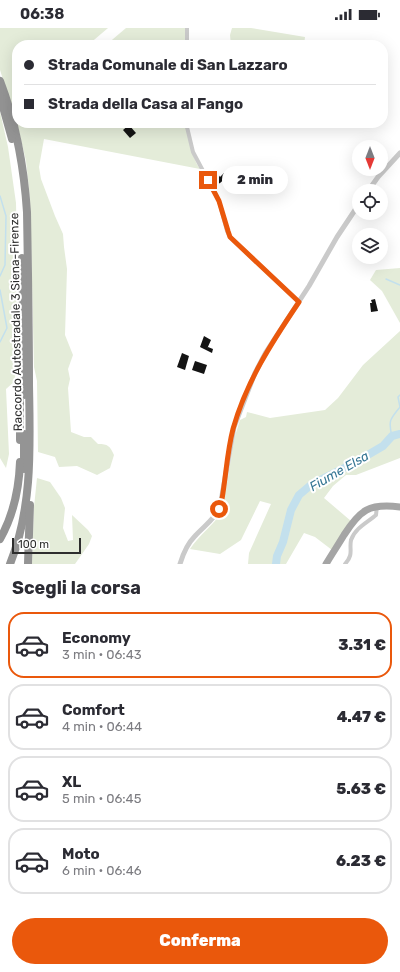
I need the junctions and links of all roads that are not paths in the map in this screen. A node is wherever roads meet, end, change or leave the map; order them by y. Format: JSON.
{"nodes":[{"id":1,"x":187,"y":28,"type":"edge"},
{"id":2,"x":187,"y":40,"type":"edge"},
{"id":3,"x":0,"y":80,"type":"edge"},
{"id":4,"x":0,"y":96,"type":"edge"},
{"id":5,"x":12,"y":115,"type":"edge"},
{"id":6,"x":15,"y":128,"type":"edge"},
{"id":7,"x":187,"y":128,"type":"edge"},
{"id":8,"x":400,"y":153,"type":"edge"},
{"id":9,"x":373,"y":184,"type":"edge"},
{"id":10,"x":352,"y":214,"type":"edge"},
{"id":11,"x":299,"y":302,"type":"junction"},
{"id":12,"x":23,"y":342,"type":"junction"},
{"id":13,"x":29,"y":368,"type":"junction"},
{"id":14,"x":378,"y":506,"type":"junction"},
{"id":15,"x":400,"y":507,"type":"edge"},
{"id":16,"x":0,"y":539,"type":"edge"},
{"id":17,"x":5,"y":564,"type":"edge"},
{"id":18,"x":10,"y":564,"type":"edge"},
{"id":19,"x":28,"y":564,"type":"edge"},
{"id":20,"x":180,"y":564,"type":"edge"},
{"id":21,"x":326,"y":564,"type":"edge"},
{"id":22,"x":345,"y":564,"type":"edge"}],
"edges":[{"from":1,"to":2,"type":"street"},
{"from":3,"to":5,"type":"highway","name":"Raccordo Autostradale 3 Siena-Firenze"},
{"from":4,"to":12,"type":"highway","name":"Raccordo Autostradale 3 Siena-Firenze"},
{"from":6,"to":13,"type":"highway","name":"Raccordo Autostradale 3 Siena-Firenze"},
{"from":7,"to":11,"type":"street"},
{"from":8,"to":9,"type":"street"},
{"from":10,"to":11,"type":"street"},
{"from":11,"to":20,"type":"street"},
{"from":12,"to":16,"type":"highway"},
{"from":12,"to":17,"type":"highway","name":"Raccordo Autostradale 3 Siena-Firenze"},
{"from":13,"to":18,"type":"highway","name":"Raccordo Autostradale 3 Siena-Firenze"},
{"from":13,"to":19,"type":"highway"},
{"from":14,"to":15,"type":"main road"},
{"from":14,"to":21,"type":"main road"},
{"from":14,"to":22,"type":"street"}]}
